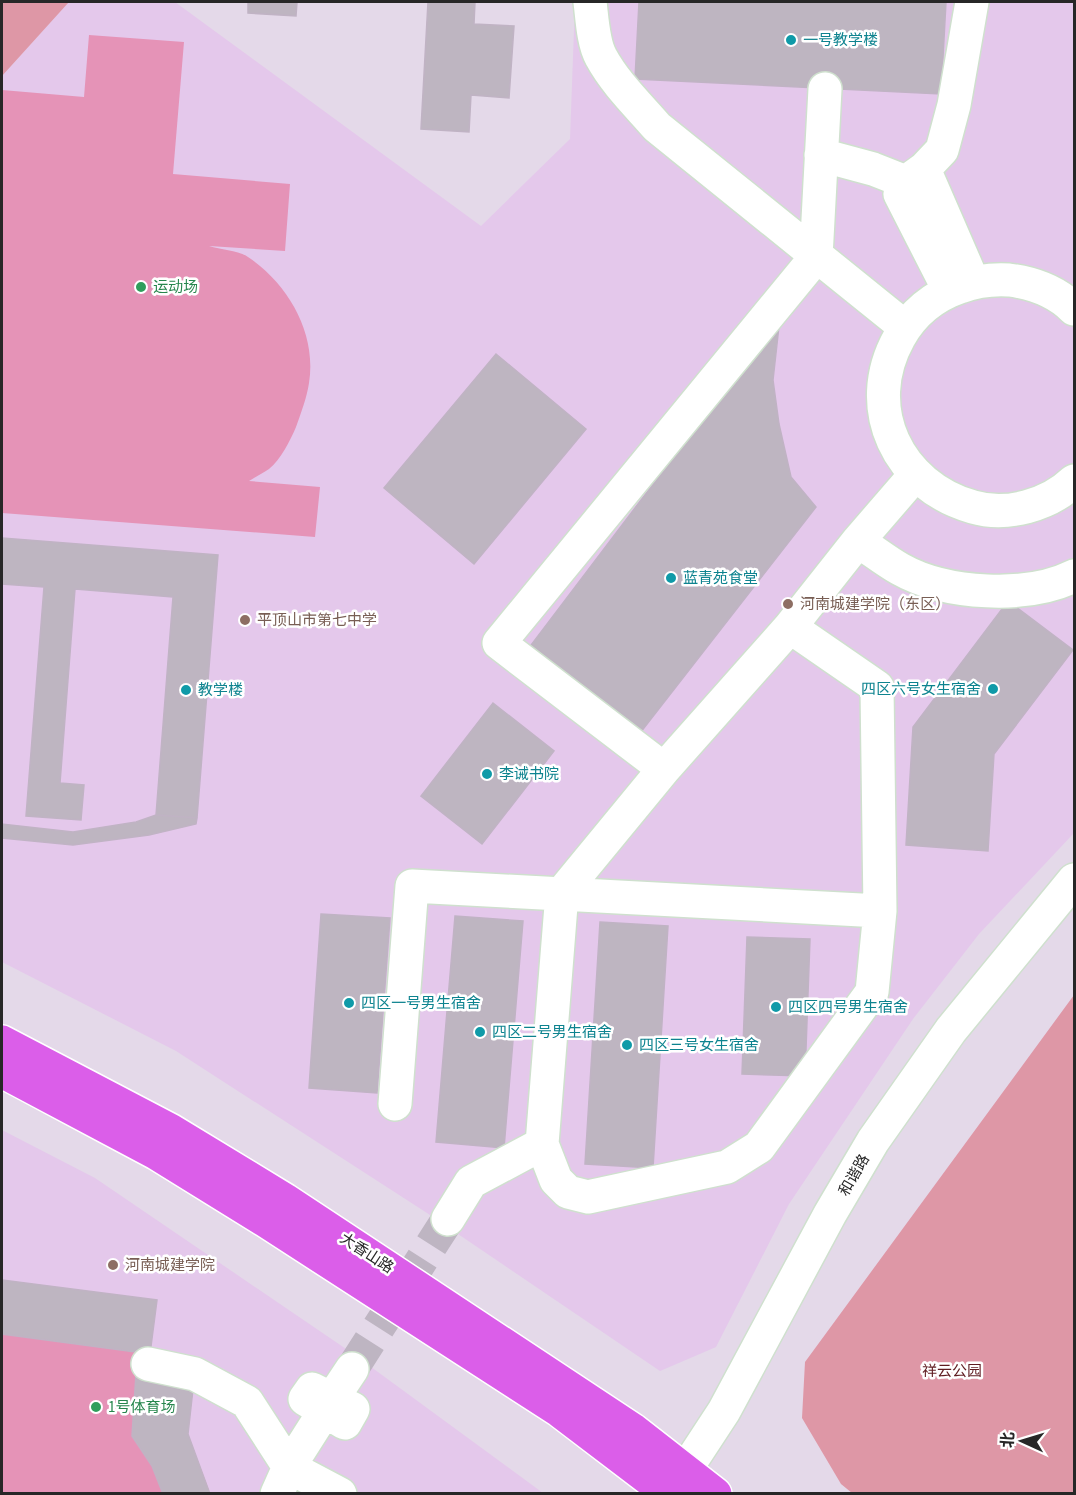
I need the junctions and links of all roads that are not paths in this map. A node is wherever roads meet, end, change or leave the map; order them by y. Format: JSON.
{"nodes":[{"id":1,"x":590,"y":2,"type":"edge"},
{"id":2,"x":972,"y":2,"type":"edge"},
{"id":3,"x":825,"y":88,"type":"dead end"},
{"id":4,"x":821,"y":155,"type":"junction"},
{"id":5,"x":915,"y":175,"type":"junction"},
{"id":6,"x":816,"y":256,"type":"junction"},
{"id":7,"x":961,"y":286,"type":"junction"},
{"id":8,"x":1074,"y":309,"type":"edge"},
{"id":9,"x":905,"y":327,"type":"junction"},
{"id":10,"x":915,"y":475,"type":"junction"},
{"id":11,"x":1074,"y":481,"type":"edge"},
{"id":12,"x":858,"y":541,"type":"junction"},
{"id":13,"x":1074,"y":576,"type":"edge"},
{"id":14,"x":790,"y":627,"type":"junction"},
{"id":15,"x":664,"y":770,"type":"junction"},
{"id":16,"x":1074,"y":880,"type":"edge"},
{"id":17,"x":562,"y":893,"type":"junction"},
{"id":18,"x":880,"y":911,"type":"junction"},
{"id":19,"x":2,"y":1042,"type":"edge"},
{"id":20,"x":2,"y":1071,"type":"edge"},
{"id":21,"x":395,"y":1104,"type":"dead end"},
{"id":22,"x":543,"y":1144,"type":"junction"},
{"id":23,"x":448,"y":1219,"type":"tunnel mouth"},
{"id":24,"x":148,"y":1364,"type":"dead end"},
{"id":25,"x":352,"y":1369,"type":"tunnel mouth"},
{"id":26,"x":283,"y":1480,"type":"edge"},
{"id":27,"x":673,"y":1484,"type":"edge"},
{"id":28,"x":340,"y":1494,"type":"edge"},
{"id":29,"x":715,"y":1494,"type":"edge"}],
"edges":[{"from":1,"to":6,"type":"street"},
{"from":2,"to":5,"type":"street"},
{"from":3,"to":4,"type":"street"},
{"from":4,"to":5,"type":"street"},
{"from":4,"to":6,"type":"street"},
{"from":5,"to":7,"type":"street"},
{"from":6,"to":9,"type":"street"},
{"from":6,"to":15,"type":"street"},
{"from":7,"to":8,"type":"street"},
{"from":7,"to":9,"type":"street"},
{"from":9,"to":10,"type":"street"},
{"from":10,"to":11,"type":"street"},
{"from":10,"to":12,"type":"street"},
{"from":12,"to":13,"type":"street"},
{"from":12,"to":14,"type":"street"},
{"from":14,"to":15,"type":"street"},
{"from":14,"to":18,"type":"street"},
{"from":15,"to":17,"type":"street"},
{"from":16,"to":27,"type":"street","name":"和谐路"},
{"from":17,"to":18,"type":"street"},
{"from":17,"to":21,"type":"street"},
{"from":17,"to":22,"type":"street"},
{"from":18,"to":22,"type":"street"},
{"from":19,"to":27,"type":"main road","name":"大香山路"},
{"from":20,"to":27,"type":"main road","name":"大香山路"},
{"from":22,"to":23,"type":"street"},
{"from":24,"to":26,"type":"street"},
{"from":25,"to":26,"type":"street"},
{"from":26,"to":28,"type":"street"},
{"from":27,"to":29,"type":"main road","name":"大香山路"}]}
